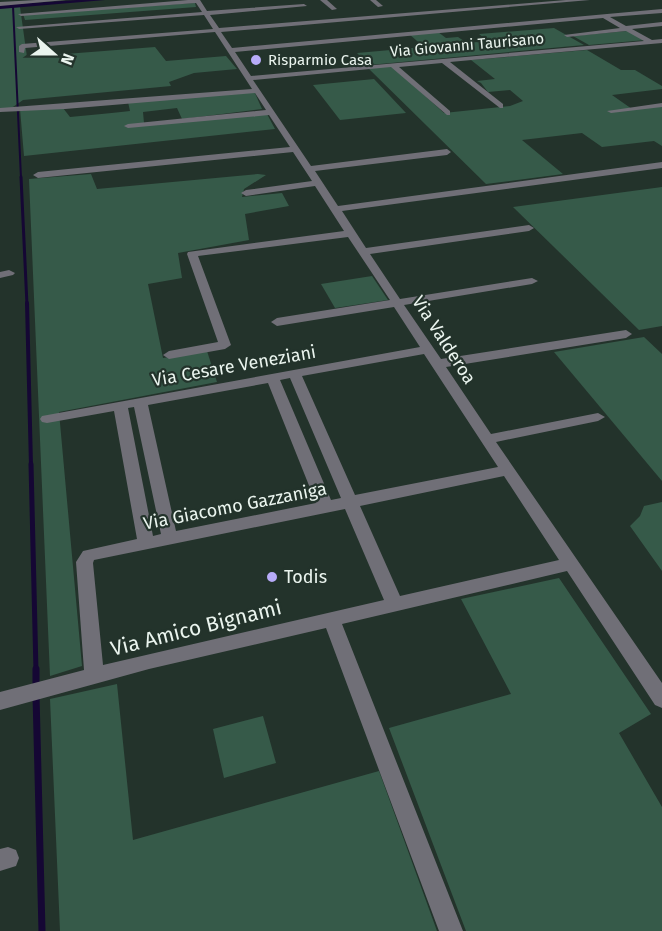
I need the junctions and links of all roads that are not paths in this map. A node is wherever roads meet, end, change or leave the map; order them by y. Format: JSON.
{"nodes":[{"id":1,"x":63,"y":0,"type":"edge"},
{"id":2,"x":323,"y":0,"type":"edge"},
{"id":3,"x":373,"y":0,"type":"edge"},
{"id":4,"x":198,"y":1,"type":"edge"},
{"id":5,"x":572,"y":1,"type":"edge"},
{"id":6,"x":585,"y":3,"type":"edge"},
{"id":7,"x":0,"y":4,"type":"edge"},
{"id":8,"x":304,"y":6,"type":"dead end"},
{"id":9,"x":380,"y":6,"type":"dead end"},
{"id":10,"x":334,"y":9,"type":"dead end"},
{"id":11,"x":592,"y":11,"type":"dead end"},
{"id":12,"x":662,"y":11,"type":"edge"},
{"id":13,"x":21,"y":14,"type":"dead end"},
{"id":14,"x":206,"y":14,"type":"junction"},
{"id":15,"x":602,"y":16,"type":"junction"},
{"id":16,"x":662,"y":24,"type":"edge"},
{"id":17,"x":19,"y":27,"type":"dead end"},
{"id":18,"x":627,"y":28,"type":"junction"},
{"id":19,"x":216,"y":29,"type":"junction"},
{"id":20,"x":567,"y":34,"type":"dead end"},
{"id":21,"x":662,"y":41,"type":"edge"},
{"id":22,"x":651,"y":42,"type":"junction"},
{"id":23,"x":231,"y":50,"type":"junction"},
{"id":24,"x":662,"y":50,"type":"edge"},
{"id":25,"x":22,"y":51,"type":"dead end"},
{"id":26,"x":443,"y":60,"type":"junction"},
{"id":27,"x":393,"y":65,"type":"junction"},
{"id":28,"x":249,"y":78,"type":"junction"},
{"id":29,"x":257,"y":91,"type":"junction"},
{"id":30,"x":662,"y":105,"type":"edge"},
{"id":31,"x":500,"y":106,"type":"dead end"},
{"id":32,"x":3,"y":109,"type":"edge"},
{"id":33,"x":610,"y":111,"type":"dead end"},
{"id":34,"x":271,"y":112,"type":"junction"},
{"id":35,"x":447,"y":113,"type":"dead end"},
{"id":36,"x":128,"y":126,"type":"dead end"},
{"id":37,"x":296,"y":149,"type":"junction"},
{"id":38,"x":447,"y":152,"type":"dead end"},
{"id":39,"x":662,"y":165,"type":"edge"},
{"id":40,"x":309,"y":169,"type":"junction"},
{"id":41,"x":38,"y":176,"type":"dead end"},
{"id":42,"x":319,"y":183,"type":"junction"},
{"id":43,"x":246,"y":193,"type":"dead end"},
{"id":44,"x":336,"y":209,"type":"junction"},
{"id":45,"x":529,"y":228,"type":"dead end"},
{"id":46,"x":352,"y":233,"type":"junction"},
{"id":47,"x":365,"y":251,"type":"junction"},
{"id":48,"x":532,"y":281,"type":"dead end"},
{"id":49,"x":398,"y":302,"type":"junction"},
{"id":50,"x":277,"y":322,"type":"dead end"},
{"id":51,"x":626,"y":334,"type":"dead end"},
{"id":52,"x":428,"y":349,"type":"junction"},
{"id":53,"x":169,"y":355,"type":"dead end"},
{"id":54,"x":437,"y":364,"type":"junction"},
{"id":55,"x":294,"y":373,"type":"junction"},
{"id":56,"x":272,"y":377,"type":"junction"},
{"id":57,"x":140,"y":401,"type":"junction"},
{"id":58,"x":120,"y":405,"type":"junction"},
{"id":59,"x":598,"y":417,"type":"dead end"},
{"id":60,"x":47,"y":419,"type":"dead end"},
{"id":61,"x":487,"y":439,"type":"junction"},
{"id":62,"x":508,"y":470,"type":"junction"},
{"id":63,"x":351,"y":503,"type":"junction"},
{"id":64,"x":326,"y":508,"type":"junction"},
{"id":65,"x":170,"y":539,"type":"junction"},
{"id":66,"x":146,"y":544,"type":"junction"},
{"id":67,"x":570,"y":564,"type":"junction"},
{"id":68,"x":395,"y":604,"type":"junction"},
{"id":69,"x":331,"y":618,"type":"junction"},
{"id":70,"x":86,"y":678,"type":"junction"},
{"id":71,"x":662,"y":699,"type":"edge"},
{"id":72,"x":6,"y":700,"type":"edge"},
{"id":73,"x":452,"y":931,"type":"edge"}],
"edges":[{"from":1,"to":7,"type":"street"},
{"from":2,"to":10,"type":"street"},
{"from":3,"to":9,"type":"street"},
{"from":4,"to":13,"type":"street"},
{"from":4,"to":14,"type":"street","name":"Via Valderoa"},
{"from":5,"to":6,"type":"street"},
{"from":5,"to":19,"type":"street"},
{"from":8,"to":14,"type":"street"},
{"from":11,"to":15,"type":"street"},
{"from":12,"to":15,"type":"street"},
{"from":14,"to":17,"type":"street"},
{"from":14,"to":19,"type":"street","name":"Via Valderoa"},
{"from":15,"to":18,"type":"street"},
{"from":15,"to":23,"type":"street"},
{"from":16,"to":18,"type":"street"},
{"from":18,"to":20,"type":"street"},
{"from":18,"to":22,"type":"street"},
{"from":19,"to":23,"type":"street","name":"Via Valderoa"},
{"from":19,"to":25,"type":"street"},
{"from":21,"to":22,"type":"street","name":"Via Giovanni Taurisano"},
{"from":22,"to":24,"type":"street"},
{"from":22,"to":26,"type":"street","name":"Via Giovanni Taurisano"},
{"from":23,"to":28,"type":"street","name":"Via Valderoa"},
{"from":26,"to":27,"type":"street","name":"Via Giovanni Taurisano"},
{"from":26,"to":31,"type":"street"},
{"from":27,"to":28,"type":"street","name":"Via Giovanni Taurisano"},
{"from":27,"to":35,"type":"street"},
{"from":28,"to":29,"type":"street","name":"Via Valderoa"},
{"from":29,"to":32,"type":"street"},
{"from":29,"to":34,"type":"street","name":"Via Valderoa"},
{"from":30,"to":33,"type":"street"},
{"from":34,"to":36,"type":"street"},
{"from":34,"to":37,"type":"street","name":"Via Valderoa"},
{"from":37,"to":40,"type":"street","name":"Via Valderoa"},
{"from":37,"to":41,"type":"street"},
{"from":38,"to":40,"type":"street"},
{"from":39,"to":44,"type":"street"},
{"from":40,"to":42,"type":"street","name":"Via Valderoa"},
{"from":42,"to":43,"type":"street"},
{"from":42,"to":44,"type":"street","name":"Via Valderoa"},
{"from":44,"to":46,"type":"street","name":"Via Valderoa"},
{"from":45,"to":47,"type":"street"},
{"from":46,"to":47,"type":"street","name":"Via Valderoa"},
{"from":46,"to":53,"type":"street"},
{"from":47,"to":49,"type":"street","name":"Via Valderoa"},
{"from":48,"to":49,"type":"street"},
{"from":49,"to":50,"type":"street"},
{"from":49,"to":52,"type":"street","name":"Via Valderoa"},
{"from":51,"to":54,"type":"street"},
{"from":52,"to":54,"type":"street","name":"Via Valderoa"},
{"from":52,"to":55,"type":"street","name":"Via Cesare Veneziani"},
{"from":54,"to":61,"type":"street","name":"Via Valderoa"},
{"from":55,"to":56,"type":"street","name":"Via Cesare Veneziani"},
{"from":55,"to":63,"type":"street"},
{"from":56,"to":57,"type":"street","name":"Via Cesare Veneziani"},
{"from":56,"to":64,"type":"street"},
{"from":57,"to":58,"type":"street","name":"Via Cesare Veneziani"},
{"from":57,"to":65,"type":"street"},
{"from":58,"to":60,"type":"street","name":"Via Cesare Veneziani"},
{"from":58,"to":66,"type":"street"},
{"from":59,"to":61,"type":"street"},
{"from":61,"to":62,"type":"street","name":"Via Valderoa"},
{"from":62,"to":63,"type":"street","name":"Via Giacomo Gazzaniga"},
{"from":62,"to":67,"type":"street","name":"Via Valderoa"},
{"from":63,"to":64,"type":"street","name":"Via Giacomo Gazzaniga"},
{"from":63,"to":68,"type":"street"},
{"from":64,"to":65,"type":"street","name":"Via Giacomo Gazzaniga"},
{"from":65,"to":66,"type":"street","name":"Via Giacomo Gazzaniga"},
{"from":66,"to":70,"type":"street","name":"Via Giacomo Gazzaniga"},
{"from":67,"to":68,"type":"street","name":"Via Amico Bignami"},
{"from":67,"to":71,"type":"street","name":"Via Valderoa"},
{"from":68,"to":69,"type":"street","name":"Via Amico Bignami"},
{"from":69,"to":70,"type":"street","name":"Via Amico Bignami"},
{"from":69,"to":73,"type":"street"},
{"from":70,"to":72,"type":"street","name":"Via Amico Bignami"}]}
